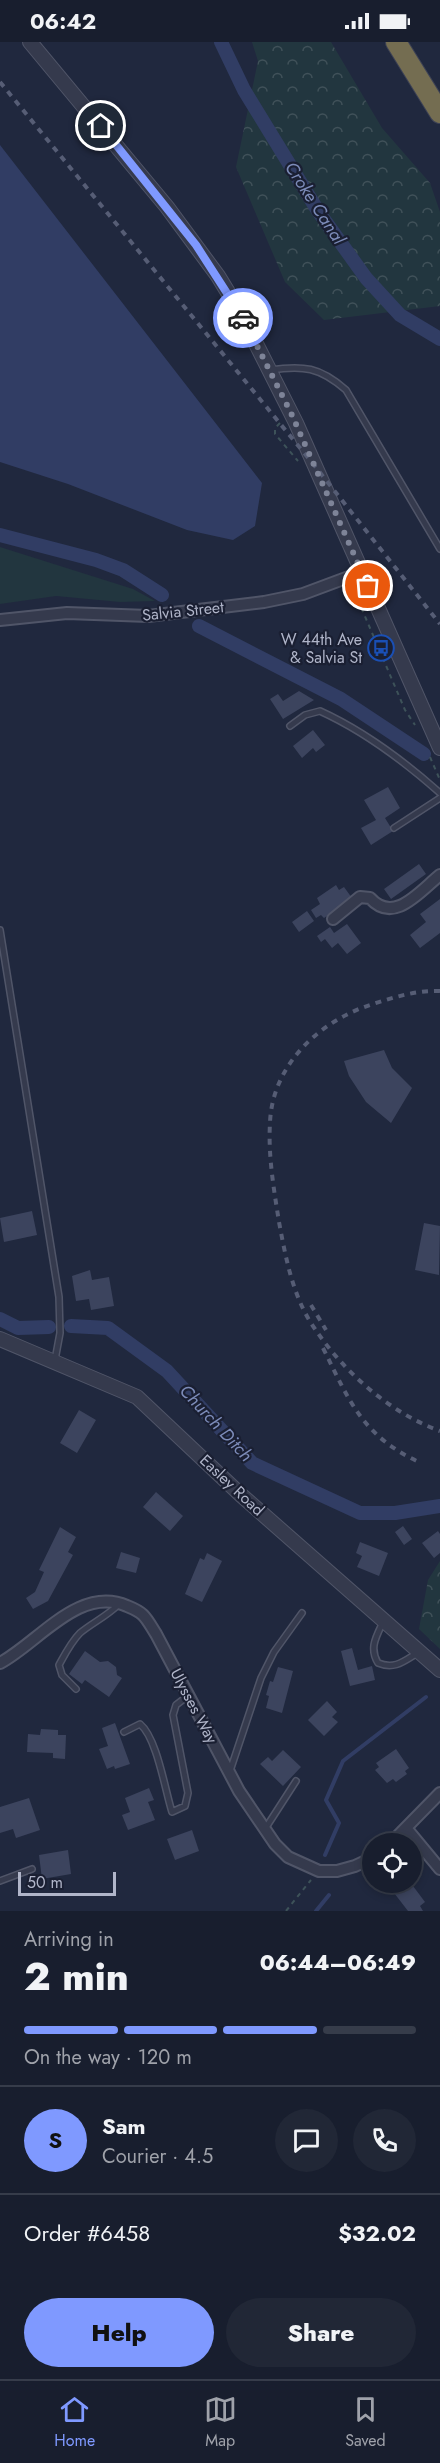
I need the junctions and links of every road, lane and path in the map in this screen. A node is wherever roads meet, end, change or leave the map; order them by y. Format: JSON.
{"nodes":[{"id":1,"x":30,"y":42,"type":"edge"},
{"id":2,"x":396,"y":42,"type":"edge"},
{"id":3,"x":440,"y":113,"type":"edge"},
{"id":4,"x":270,"y":370,"type":"junction"},
{"id":5,"x":440,"y":549,"type":"edge"},
{"id":6,"x":362,"y":572,"type":"junction"},
{"id":7,"x":352,"y":593,"type":"dead end"},
{"id":8,"x":0,"y":620,"type":"edge"},
{"id":9,"x":290,"y":726,"type":"dead end"},
{"id":10,"x":419,"y":732,"type":"dead end"},
{"id":11,"x":436,"y":749,"type":"edge"},
{"id":12,"x":440,"y":780,"type":"edge"},
{"id":13,"x":440,"y":793,"type":"edge"},
{"id":14,"x":440,"y":798,"type":"edge"},
{"id":15,"x":394,"y":828,"type":"dead end"},
{"id":16,"x":440,"y":875,"type":"edge"},
{"id":17,"x":333,"y":919,"type":"dead end"},
{"id":18,"x":0,"y":930,"type":"edge"},
{"id":19,"x":0,"y":1339,"type":"edge"},
{"id":20,"x":55,"y":1362,"type":"junction"},
{"id":21,"x":120,"y":1604,"type":"junction"},
{"id":22,"x":302,"y":1613,"type":"dead end"},
{"id":23,"x":384,"y":1621,"type":"junction"},
{"id":24,"x":419,"y":1652,"type":"junction"},
{"id":25,"x":0,"y":1663,"type":"edge"},
{"id":26,"x":440,"y":1670,"type":"edge"},
{"id":27,"x":76,"y":1689,"type":"dead end"},
{"id":28,"x":189,"y":1695,"type":"junction"},
{"id":29,"x":124,"y":1732,"type":"dead end"},
{"id":30,"x":229,"y":1772,"type":"junction"},
{"id":31,"x":296,"y":1781,"type":"dead end"},
{"id":32,"x":440,"y":1793,"type":"edge"},
{"id":33,"x":406,"y":1828,"type":"junction"},
{"id":34,"x":265,"y":1829,"type":"junction"},
{"id":35,"x":401,"y":1833,"type":"edge"},
{"id":36,"x":362,"y":1862,"type":"edge"},
{"id":37,"x":32,"y":1869,"type":"dead end"},
{"id":38,"x":440,"y":1869,"type":"edge"},
{"id":39,"x":319,"y":1871,"type":"junction"},
{"id":40,"x":0,"y":1881,"type":"edge"},
{"id":41,"x":286,"y":1911,"type":"edge"}],
"edges":[{"from":1,"to":4,"type":"street"},
{"from":2,"to":3,"type":"highway"},
{"from":4,"to":5,"type":"lane"},
{"from":4,"to":6,"type":"street"},
{"from":6,"to":8,"type":"street","name":"Salvia Street"},
{"from":6,"to":11,"type":"street"},
{"from":7,"to":10,"type":"path"},
{"from":9,"to":13,"type":"lane"},
{"from":11,"to":12,"type":"path"},
{"from":14,"to":15,"type":"lane"},
{"from":16,"to":17,"type":"street"},
{"from":18,"to":20,"type":"lane"},
{"from":19,"to":20,"type":"street","name":"Easley Road"},
{"from":20,"to":23,"type":"street","name":"Easley Road"},
{"from":21,"to":25,"type":"street"},
{"from":21,"to":27,"type":"lane"},
{"from":21,"to":28,"type":"street","name":"Ulysses Way"},
{"from":22,"to":30,"type":"lane"},
{"from":23,"to":24,"type":"street","name":"Easley Road"},
{"from":23,"to":24,"type":"lane"},
{"from":24,"to":26,"type":"street","name":"Easley Road"},
{"from":28,"to":29,"type":"lane"},
{"from":28,"to":30,"type":"street","name":"Ulysses Way"},
{"from":30,"to":34,"type":"street","name":"Ulysses Way"},
{"from":31,"to":34,"type":"lane"},
{"from":32,"to":33,"type":"street"},
{"from":33,"to":35,"type":"street"},
{"from":33,"to":38,"type":"street"},
{"from":34,"to":39,"type":"street","name":"Ulysses Way"},
{"from":36,"to":39,"type":"street"},
{"from":37,"to":40,"type":"lane"},
{"from":39,"to":41,"type":"path"}]}
